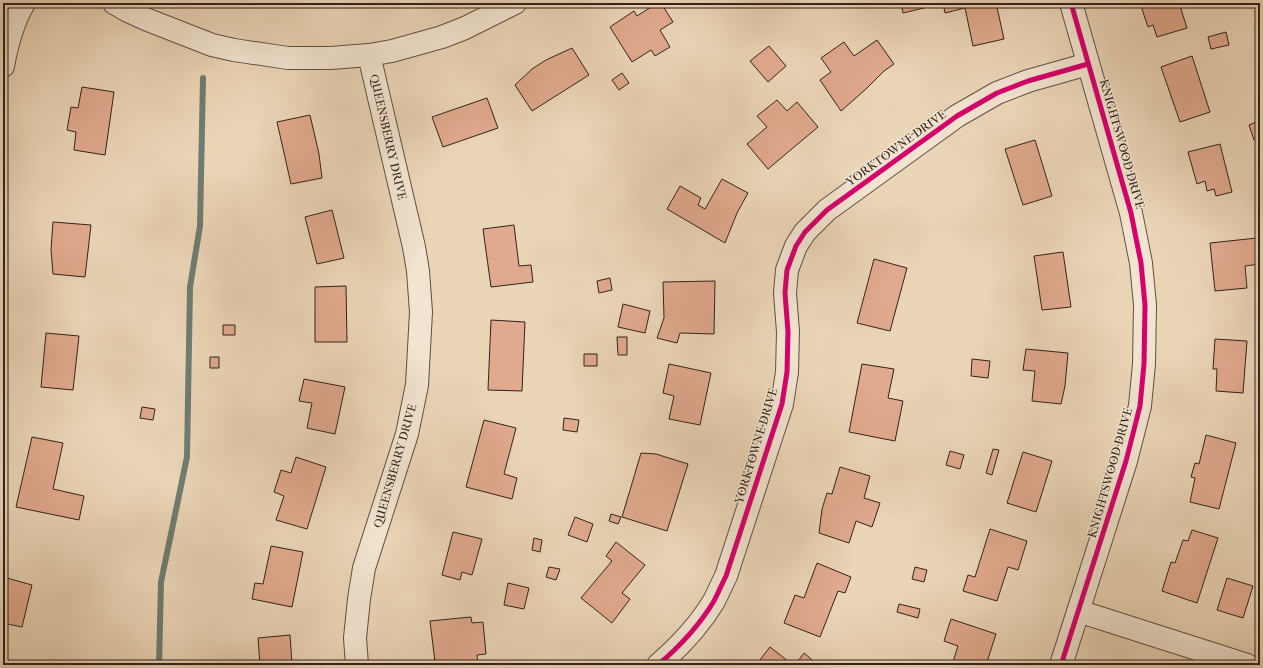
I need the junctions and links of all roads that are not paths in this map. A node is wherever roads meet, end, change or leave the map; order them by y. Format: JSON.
{"nodes":[{"id":1,"x":24,"y":3,"type":"edge"},
{"id":2,"x":114,"y":3,"type":"edge"},
{"id":3,"x":515,"y":3,"type":"edge"},
{"id":4,"x":1071,"y":3,"type":"edge"},
{"id":5,"x":369,"y":55,"type":"junction"},
{"id":6,"x":1088,"y":64,"type":"junction"},
{"id":7,"x":3,"y":66,"type":"edge"},
{"id":8,"x":1078,"y":611,"type":"junction"},
{"id":9,"x":357,"y":665,"type":"edge"},
{"id":10,"x":658,"y":665,"type":"edge"},
{"id":11,"x":1061,"y":665,"type":"edge"},
{"id":12,"x":1247,"y":665,"type":"edge"}],
"edges":[{"from":1,"to":7,"type":"street"},
{"from":2,"to":5,"type":"street"},
{"from":3,"to":5,"type":"street"},
{"from":4,"to":6,"type":"street","name":"KNIGHTSWOOD DRIVE"},
{"from":5,"to":9,"type":"street","name":"QUEENSBERRY DRIVE"},
{"from":6,"to":8,"type":"street","name":"KNIGHTSWOOD DRIVE"},
{"from":6,"to":10,"type":"street","name":"YORKTOWNE DRIVE"},
{"from":8,"to":11,"type":"street","name":"KNIGHTSWOOD DRIVE"},
{"from":8,"to":12,"type":"street"}]}
